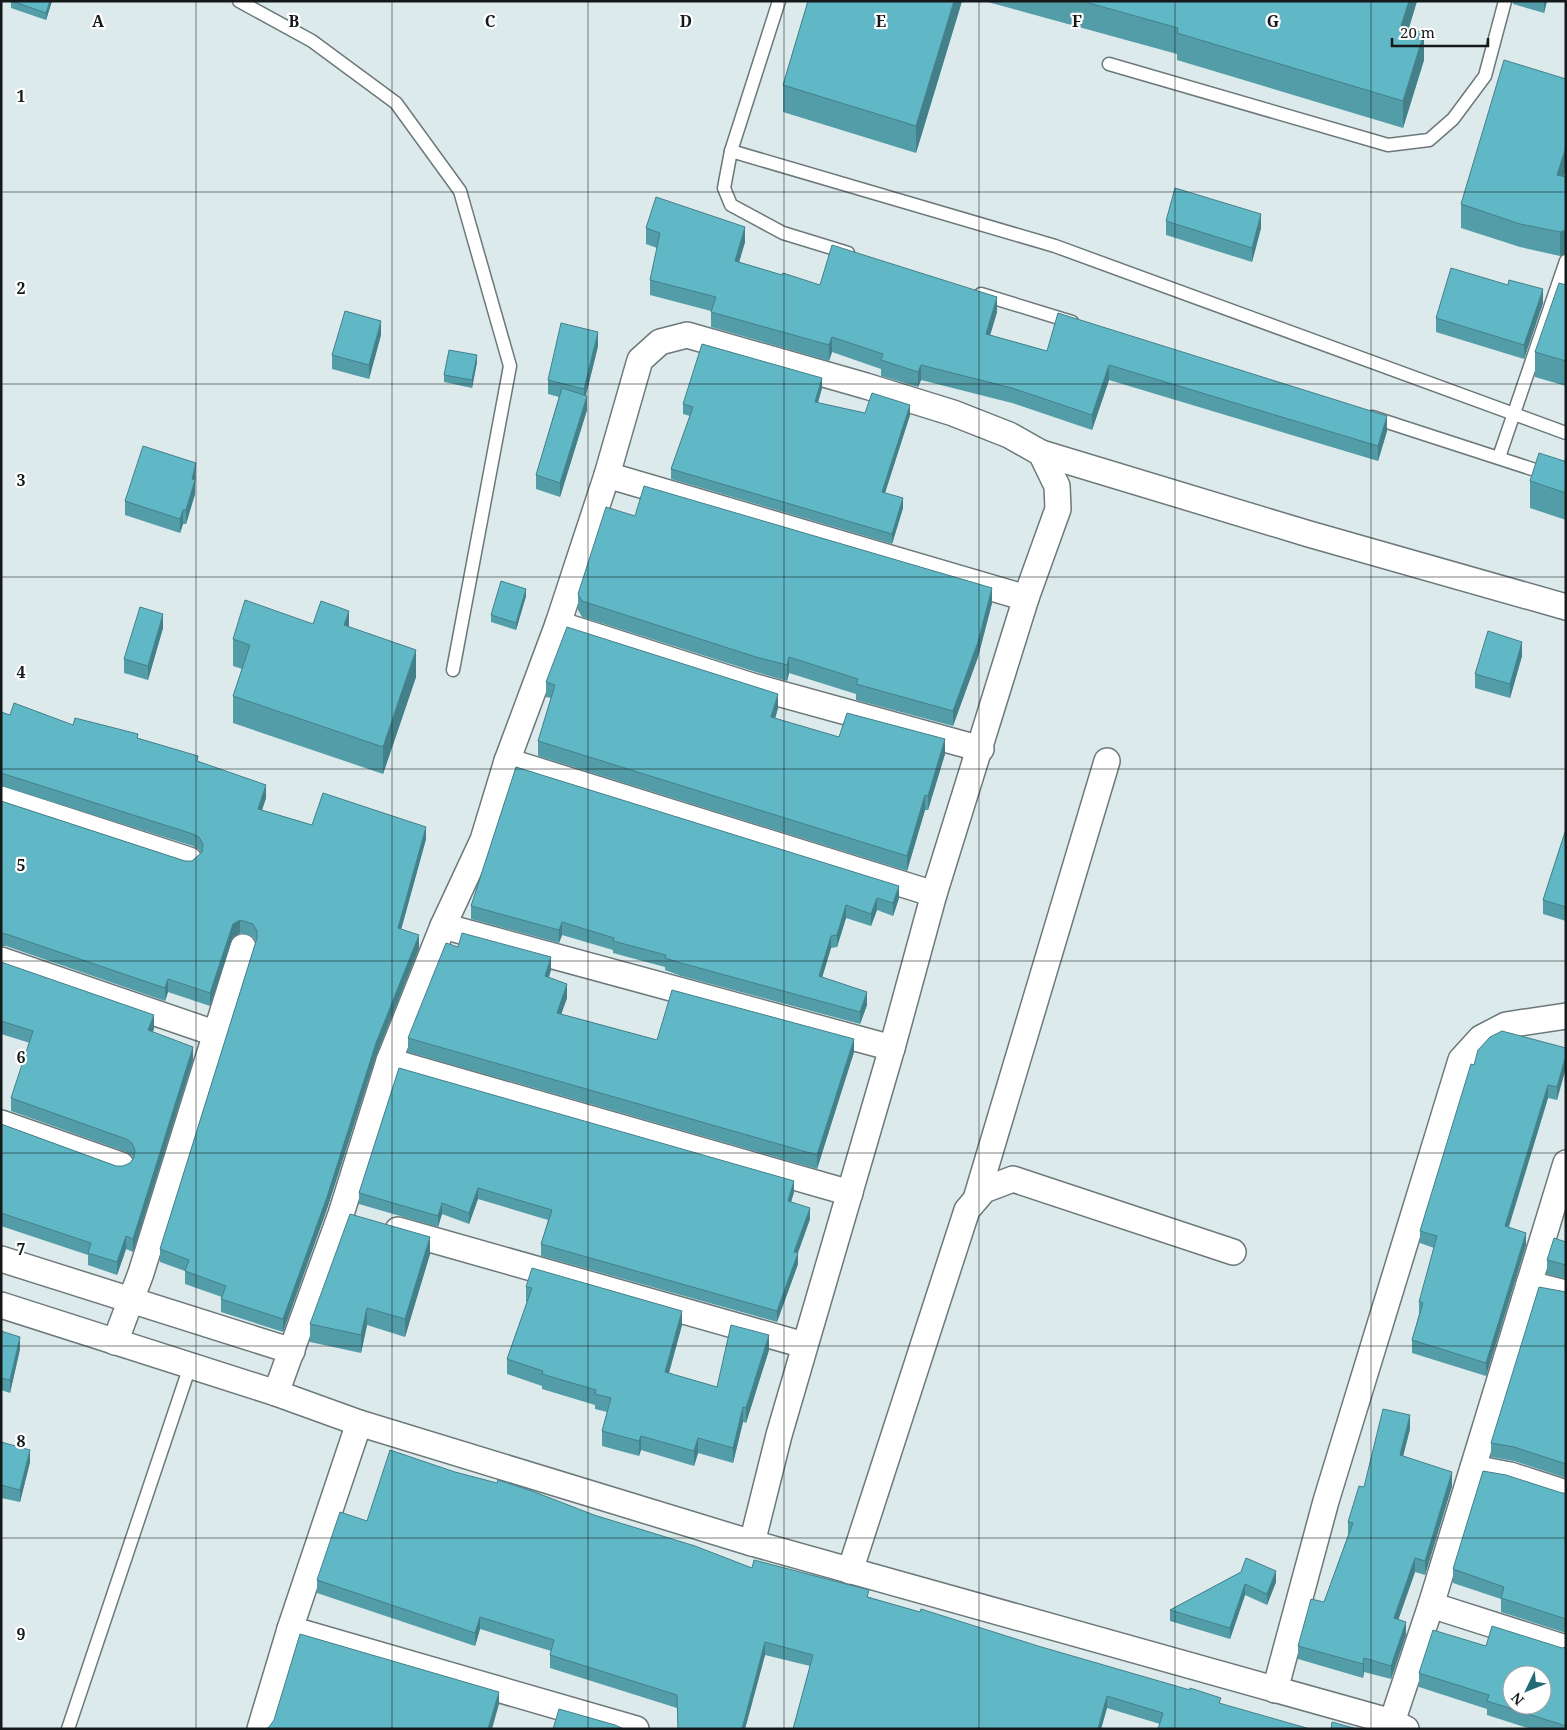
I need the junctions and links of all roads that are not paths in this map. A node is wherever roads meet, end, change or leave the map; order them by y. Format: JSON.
{"nodes":[{"id":1,"x":239,"y":1,"type":"edge"},
{"id":2,"x":779,"y":1,"type":"edge"},
{"id":3,"x":1505,"y":1,"type":"edge"},
{"id":4,"x":1109,"y":64,"type":"dead end"},
{"id":5,"x":731,"y":151,"type":"junction"},
{"id":6,"x":859,"y":256,"type":"edge"},
{"id":7,"x":1566,"y":261,"type":"edge"},
{"id":8,"x":973,"y":291,"type":"edge"},
{"id":9,"x":1088,"y":327,"type":"edge"},
{"id":10,"x":1358,"y":412,"type":"edge"},
{"id":11,"x":1514,"y":414,"type":"junction"},
{"id":12,"x":1566,"y":433,"type":"edge"},
{"id":13,"x":1041,"y":453,"type":"junction"},
{"id":14,"x":1499,"y":457,"type":"junction"},
{"id":15,"x":607,"y":475,"type":"junction"},
{"id":16,"x":1566,"y":479,"type":"edge"},
{"id":17,"x":1026,"y":598,"type":"junction"},
{"id":18,"x":1566,"y":607,"type":"edge"},
{"id":19,"x":558,"y":624,"type":"junction"},
{"id":20,"x":453,"y":670,"type":"dead end"},
{"id":21,"x":981,"y":749,"type":"junction"},
{"id":22,"x":507,"y":761,"type":"junction"},
{"id":23,"x":1107,"y":761,"type":"dead end"},
{"id":24,"x":1,"y":800,"type":"edge"},
{"id":25,"x":189,"y":860,"type":"edge"},
{"id":26,"x":934,"y":894,"type":"junction"},
{"id":27,"x":443,"y":926,"type":"junction"},
{"id":28,"x":243,"y":947,"type":"dead end"},
{"id":29,"x":1,"y":960,"type":"edge"},
{"id":30,"x":1566,"y":1016,"type":"edge"},
{"id":31,"x":217,"y":1034,"type":"junction"},
{"id":32,"x":892,"y":1048,"type":"junction"},
{"id":33,"x":389,"y":1061,"type":"junction"},
{"id":34,"x":1,"y":1123,"type":"edge"},
{"id":35,"x":1566,"y":1163,"type":"edge"},
{"id":36,"x":121,"y":1165,"type":"edge"},
{"id":37,"x":850,"y":1193,"type":"junction"},
{"id":38,"x":976,"y":1199,"type":"junction"},
{"id":39,"x":360,"y":1220,"type":"junction"},
{"id":40,"x":1233,"y":1252,"type":"dead end"},
{"id":41,"x":1,"y":1259,"type":"edge"},
{"id":42,"x":1529,"y":1284,"type":"junction"},
{"id":43,"x":1566,"y":1293,"type":"edge"},
{"id":44,"x":131,"y":1300,"type":"junction"},
{"id":45,"x":1,"y":1305,"type":"edge"},
{"id":46,"x":115,"y":1342,"type":"junction"},
{"id":47,"x":804,"y":1345,"type":"junction"},
{"id":48,"x":292,"y":1351,"type":"junction"},
{"id":49,"x":190,"y":1366,"type":"junction"},
{"id":50,"x":276,"y":1393,"type":"junction"},
{"id":51,"x":359,"y":1424,"type":"junction"},
{"id":52,"x":1473,"y":1468,"type":"junction"},
{"id":53,"x":1566,"y":1492,"type":"edge"},
{"id":54,"x":752,"y":1543,"type":"junction"},
{"id":55,"x":850,"y":1571,"type":"junction"},
{"id":56,"x":1431,"y":1605,"type":"junction"},
{"id":57,"x":290,"y":1629,"type":"junction"},
{"id":58,"x":1566,"y":1648,"type":"edge"},
{"id":59,"x":1275,"y":1690,"type":"junction"},
{"id":60,"x":1399,"y":1726,"type":"edge"},
{"id":61,"x":68,"y":1729,"type":"edge"},
{"id":62,"x":260,"y":1729,"type":"edge"},
{"id":63,"x":636,"y":1729,"type":"edge"}],
"edges":[{"from":1,"to":20,"type":"lane"},
{"from":2,"to":5,"type":"lane"},
{"from":3,"to":4,"type":"lane"},
{"from":5,"to":6,"type":"lane"},
{"from":5,"to":11,"type":"lane"},
{"from":7,"to":11,"type":"lane"},
{"from":8,"to":9,"type":"lane"},
{"from":10,"to":14,"type":"lane"},
{"from":11,"to":12,"type":"lane"},
{"from":11,"to":14,"type":"lane"},
{"from":13,"to":15,"type":"street"},
{"from":13,"to":17,"type":"street"},
{"from":13,"to":18,"type":"street"},
{"from":14,"to":16,"type":"lane"},
{"from":15,"to":17,"type":"street"},
{"from":15,"to":19,"type":"street"},
{"from":17,"to":21,"type":"street"},
{"from":19,"to":21,"type":"street"},
{"from":19,"to":22,"type":"street"},
{"from":21,"to":26,"type":"street"},
{"from":22,"to":26,"type":"street"},
{"from":22,"to":27,"type":"street"},
{"from":23,"to":38,"type":"street"},
{"from":24,"to":25,"type":"street"},
{"from":26,"to":32,"type":"street"},
{"from":27,"to":32,"type":"street"},
{"from":27,"to":33,"type":"street"},
{"from":28,"to":31,"type":"street"},
{"from":29,"to":31,"type":"street"},
{"from":30,"to":59,"type":"street"},
{"from":31,"to":44,"type":"street"},
{"from":32,"to":37,"type":"street"},
{"from":33,"to":37,"type":"street"},
{"from":33,"to":39,"type":"street"},
{"from":34,"to":36,"type":"street"},
{"from":35,"to":42,"type":"street"},
{"from":37,"to":47,"type":"street"},
{"from":38,"to":40,"type":"street"},
{"from":38,"to":55,"type":"street"},
{"from":39,"to":47,"type":"street"},
{"from":39,"to":48,"type":"street"},
{"from":41,"to":44,"type":"street"},
{"from":42,"to":43,"type":"street"},
{"from":42,"to":52,"type":"street"},
{"from":44,"to":46,"type":"street"},
{"from":44,"to":48,"type":"street"},
{"from":45,"to":46,"type":"street"},
{"from":46,"to":49,"type":"street"},
{"from":47,"to":54,"type":"street"},
{"from":48,"to":50,"type":"street"},
{"from":49,"to":50,"type":"street"},
{"from":49,"to":61,"type":"lane"},
{"from":50,"to":51,"type":"street"},
{"from":51,"to":54,"type":"street"},
{"from":51,"to":57,"type":"street"},
{"from":52,"to":53,"type":"street"},
{"from":52,"to":56,"type":"street"},
{"from":54,"to":55,"type":"street"},
{"from":55,"to":59,"type":"street"},
{"from":56,"to":58,"type":"street"},
{"from":56,"to":60,"type":"street"},
{"from":57,"to":62,"type":"street"},
{"from":57,"to":63,"type":"street"},
{"from":59,"to":60,"type":"street"}]}
